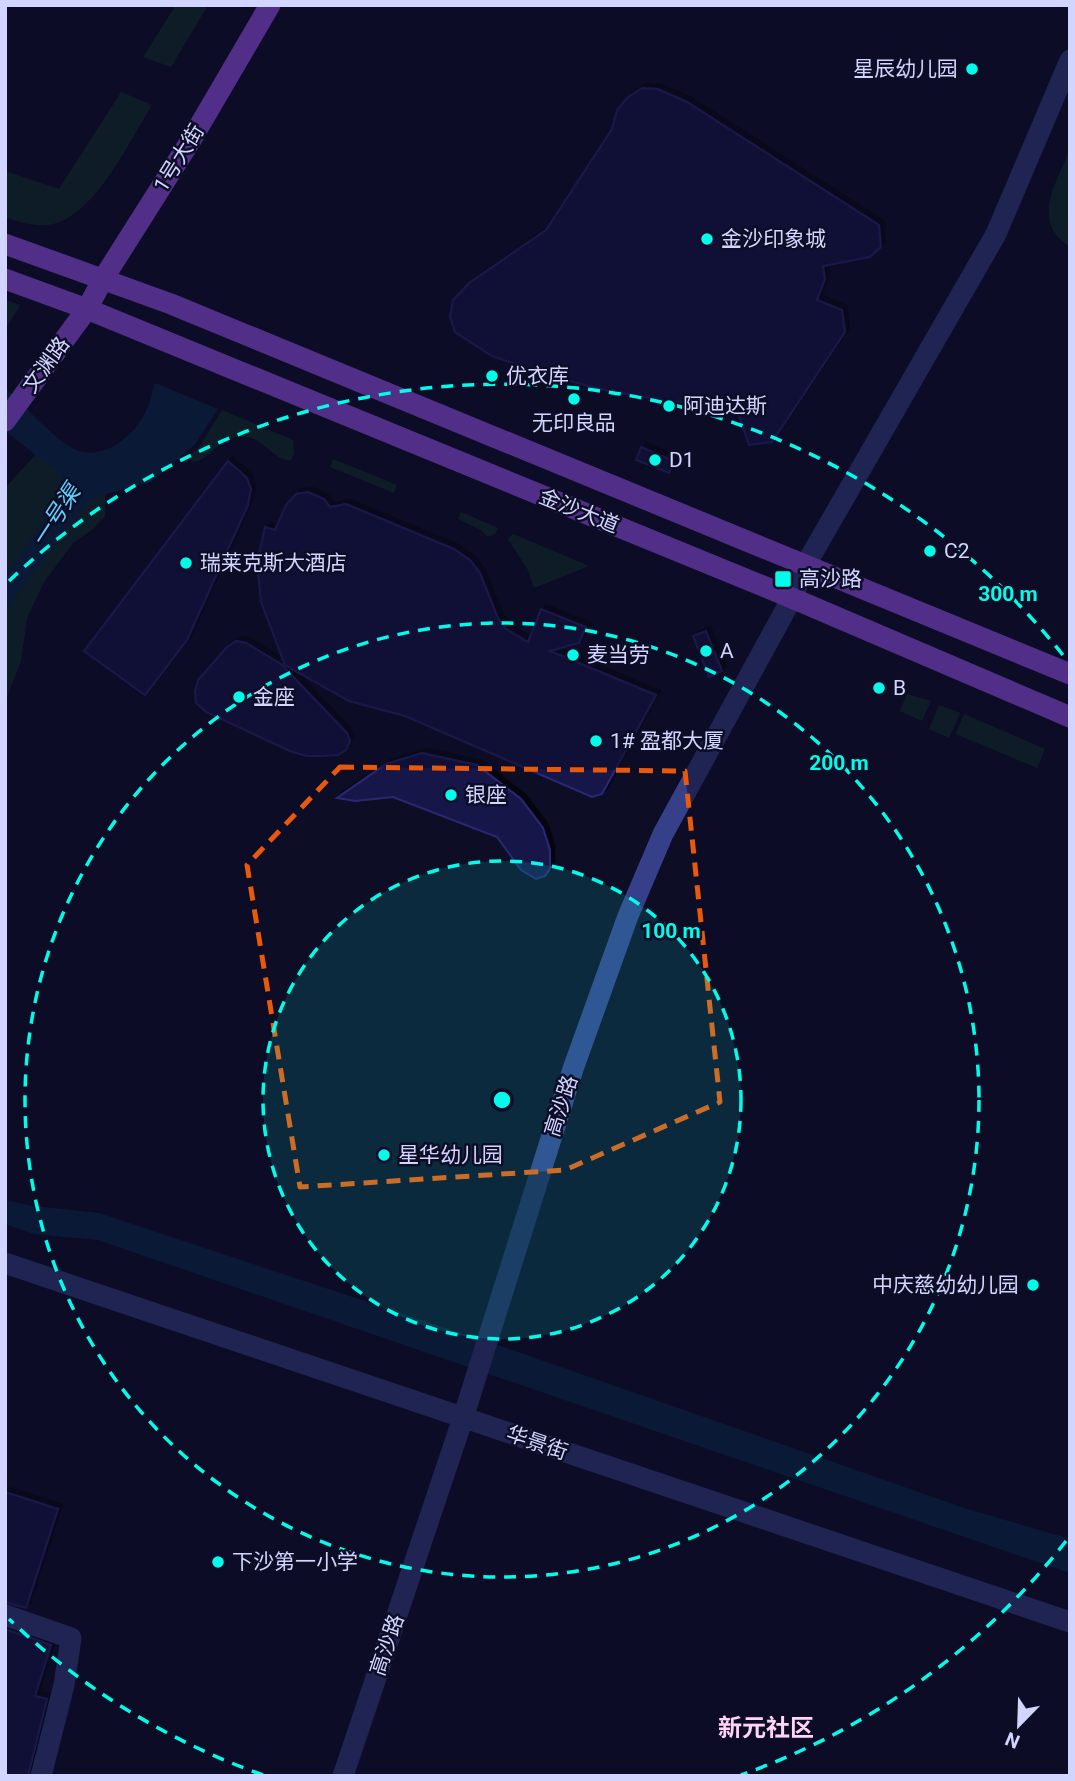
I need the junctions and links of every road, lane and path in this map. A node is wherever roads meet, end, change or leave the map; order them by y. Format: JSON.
{"nodes":[{"id":1,"x":270,"y":5,"type":"edge"},
{"id":2,"x":1070,"y":60,"type":"edge"},
{"id":3,"x":5,"y":244,"type":"edge"},
{"id":4,"x":5,"y":279,"type":"edge"},
{"id":5,"x":103,"y":279,"type":"junction"},
{"id":6,"x":88,"y":309,"type":"junction"},
{"id":7,"x":5,"y":421,"type":"edge"},
{"id":8,"x":805,"y":566,"type":"junction"},
{"id":9,"x":792,"y":598,"type":"junction"},
{"id":10,"x":1070,"y":674,"type":"edge"},
{"id":11,"x":1070,"y":717,"type":"edge"},
{"id":12,"x":5,"y":1264,"type":"edge"},
{"id":13,"x":463,"y":1418,"type":"junction"},
{"id":14,"x":5,"y":1615,"type":"edge"},
{"id":15,"x":1070,"y":1622,"type":"edge"},
{"id":16,"x":41,"y":1776,"type":"edge"},
{"id":17,"x":343,"y":1776,"type":"edge"}],
"edges":[{"from":1,"to":5,"type":"main road","name":"1号大街"},
{"from":2,"to":8,"type":"street","name":"高沙路"},
{"from":3,"to":5,"type":"main road","name":"金沙大道"},
{"from":4,"to":6,"type":"main road","name":"金沙大道"},
{"from":5,"to":6,"type":"main road","name":"1号大街"},
{"from":5,"to":8,"type":"main road","name":"金沙大道"},
{"from":6,"to":7,"type":"main road","name":"文渊路"},
{"from":6,"to":9,"type":"main road","name":"金沙大道"},
{"from":8,"to":9,"type":"street","name":"高沙路"},
{"from":8,"to":10,"type":"main road","name":"金沙大道"},
{"from":9,"to":11,"type":"main road","name":"金沙大道"},
{"from":9,"to":13,"type":"street","name":"高沙路"},
{"from":12,"to":13,"type":"street","name":"华景街"},
{"from":13,"to":15,"type":"street","name":"华景街"},
{"from":13,"to":17,"type":"street","name":"高沙路"},
{"from":14,"to":16,"type":"street"}]}
